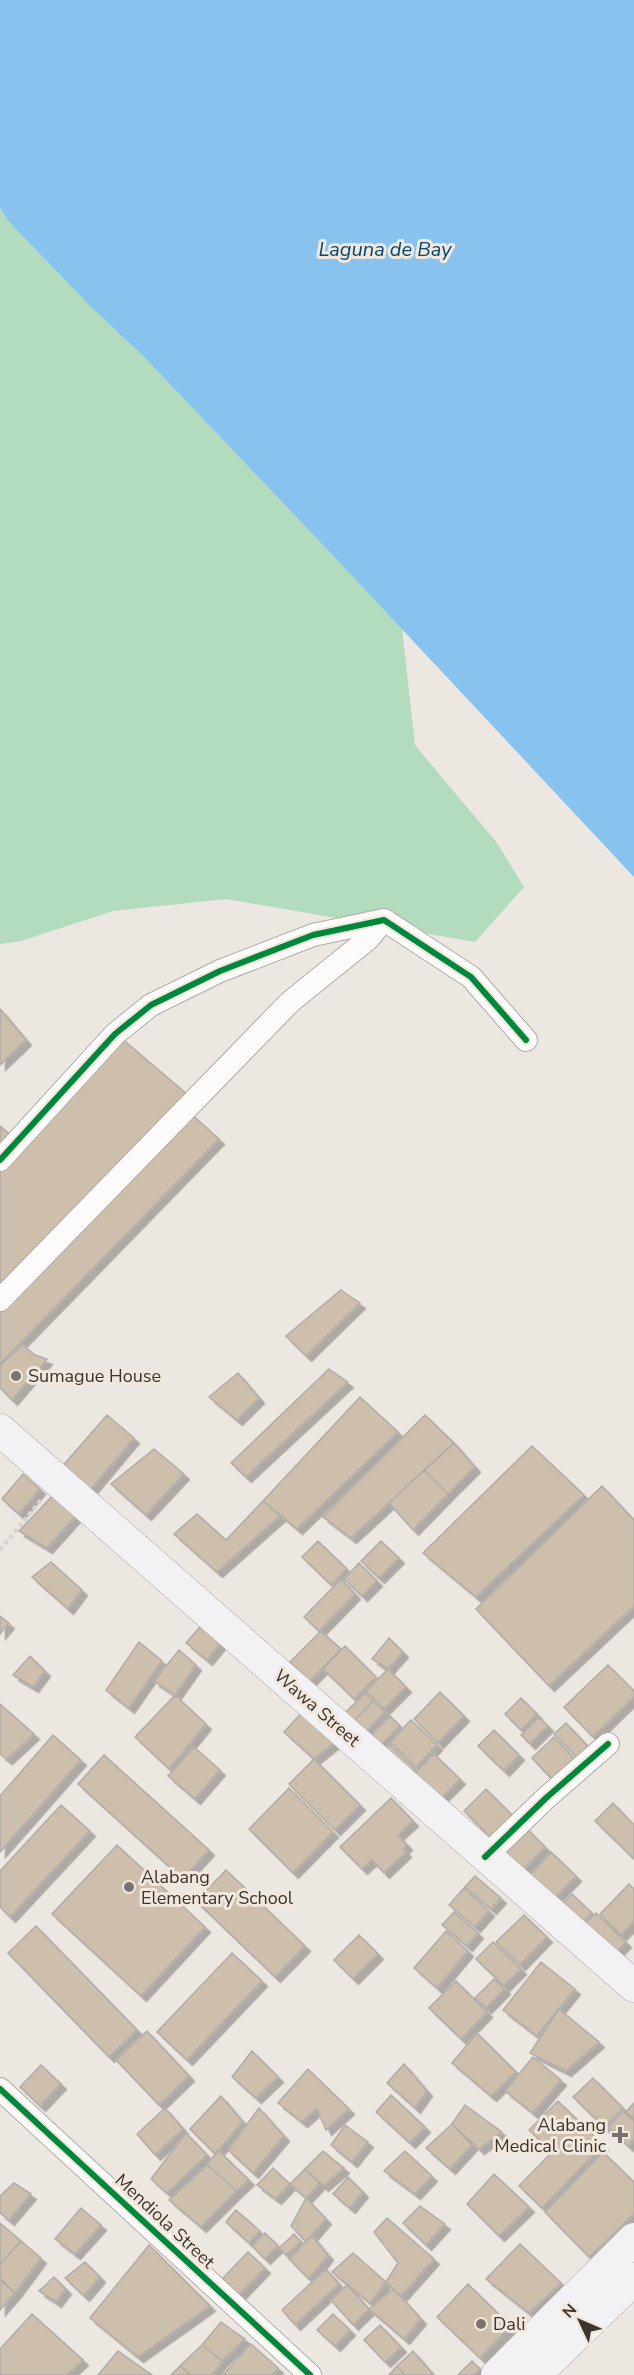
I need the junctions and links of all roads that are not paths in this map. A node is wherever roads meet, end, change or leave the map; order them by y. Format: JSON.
{"nodes":[{"id":1,"x":384,"y":920,"type":"junction"},
{"id":2,"x":526,"y":1040,"type":"dead end"},
{"id":3,"x":0,"y":1160,"type":"edge"},
{"id":4,"x":0,"y":1300,"type":"edge"},
{"id":5,"x":0,"y":1431,"type":"edge"},
{"id":6,"x":608,"y":1744,"type":"dead end"},
{"id":7,"x":485,"y":1857,"type":"junction"},
{"id":8,"x":634,"y":1986,"type":"edge"},
{"id":9,"x":0,"y":2089,"type":"edge"},
{"id":10,"x":634,"y":2239,"type":"edge"},
{"id":11,"x":634,"y":2279,"type":"edge"},
{"id":12,"x":310,"y":2375,"type":"edge"},
{"id":13,"x":497,"y":2375,"type":"edge"},
{"id":14,"x":535,"y":2375,"type":"edge"}],
"edges":[{"from":1,"to":2,"type":"street"},
{"from":1,"to":3,"type":"street"},
{"from":1,"to":4,"type":"street"},
{"from":5,"to":7,"type":"main road","name":"Wawa Street"},
{"from":6,"to":7,"type":"street"},
{"from":7,"to":8,"type":"main road","name":"Wawa Street"},
{"from":9,"to":12,"type":"street","name":"Mendiola Street"},
{"from":10,"to":13,"type":"main road"},
{"from":11,"to":14,"type":"main road"}]}
